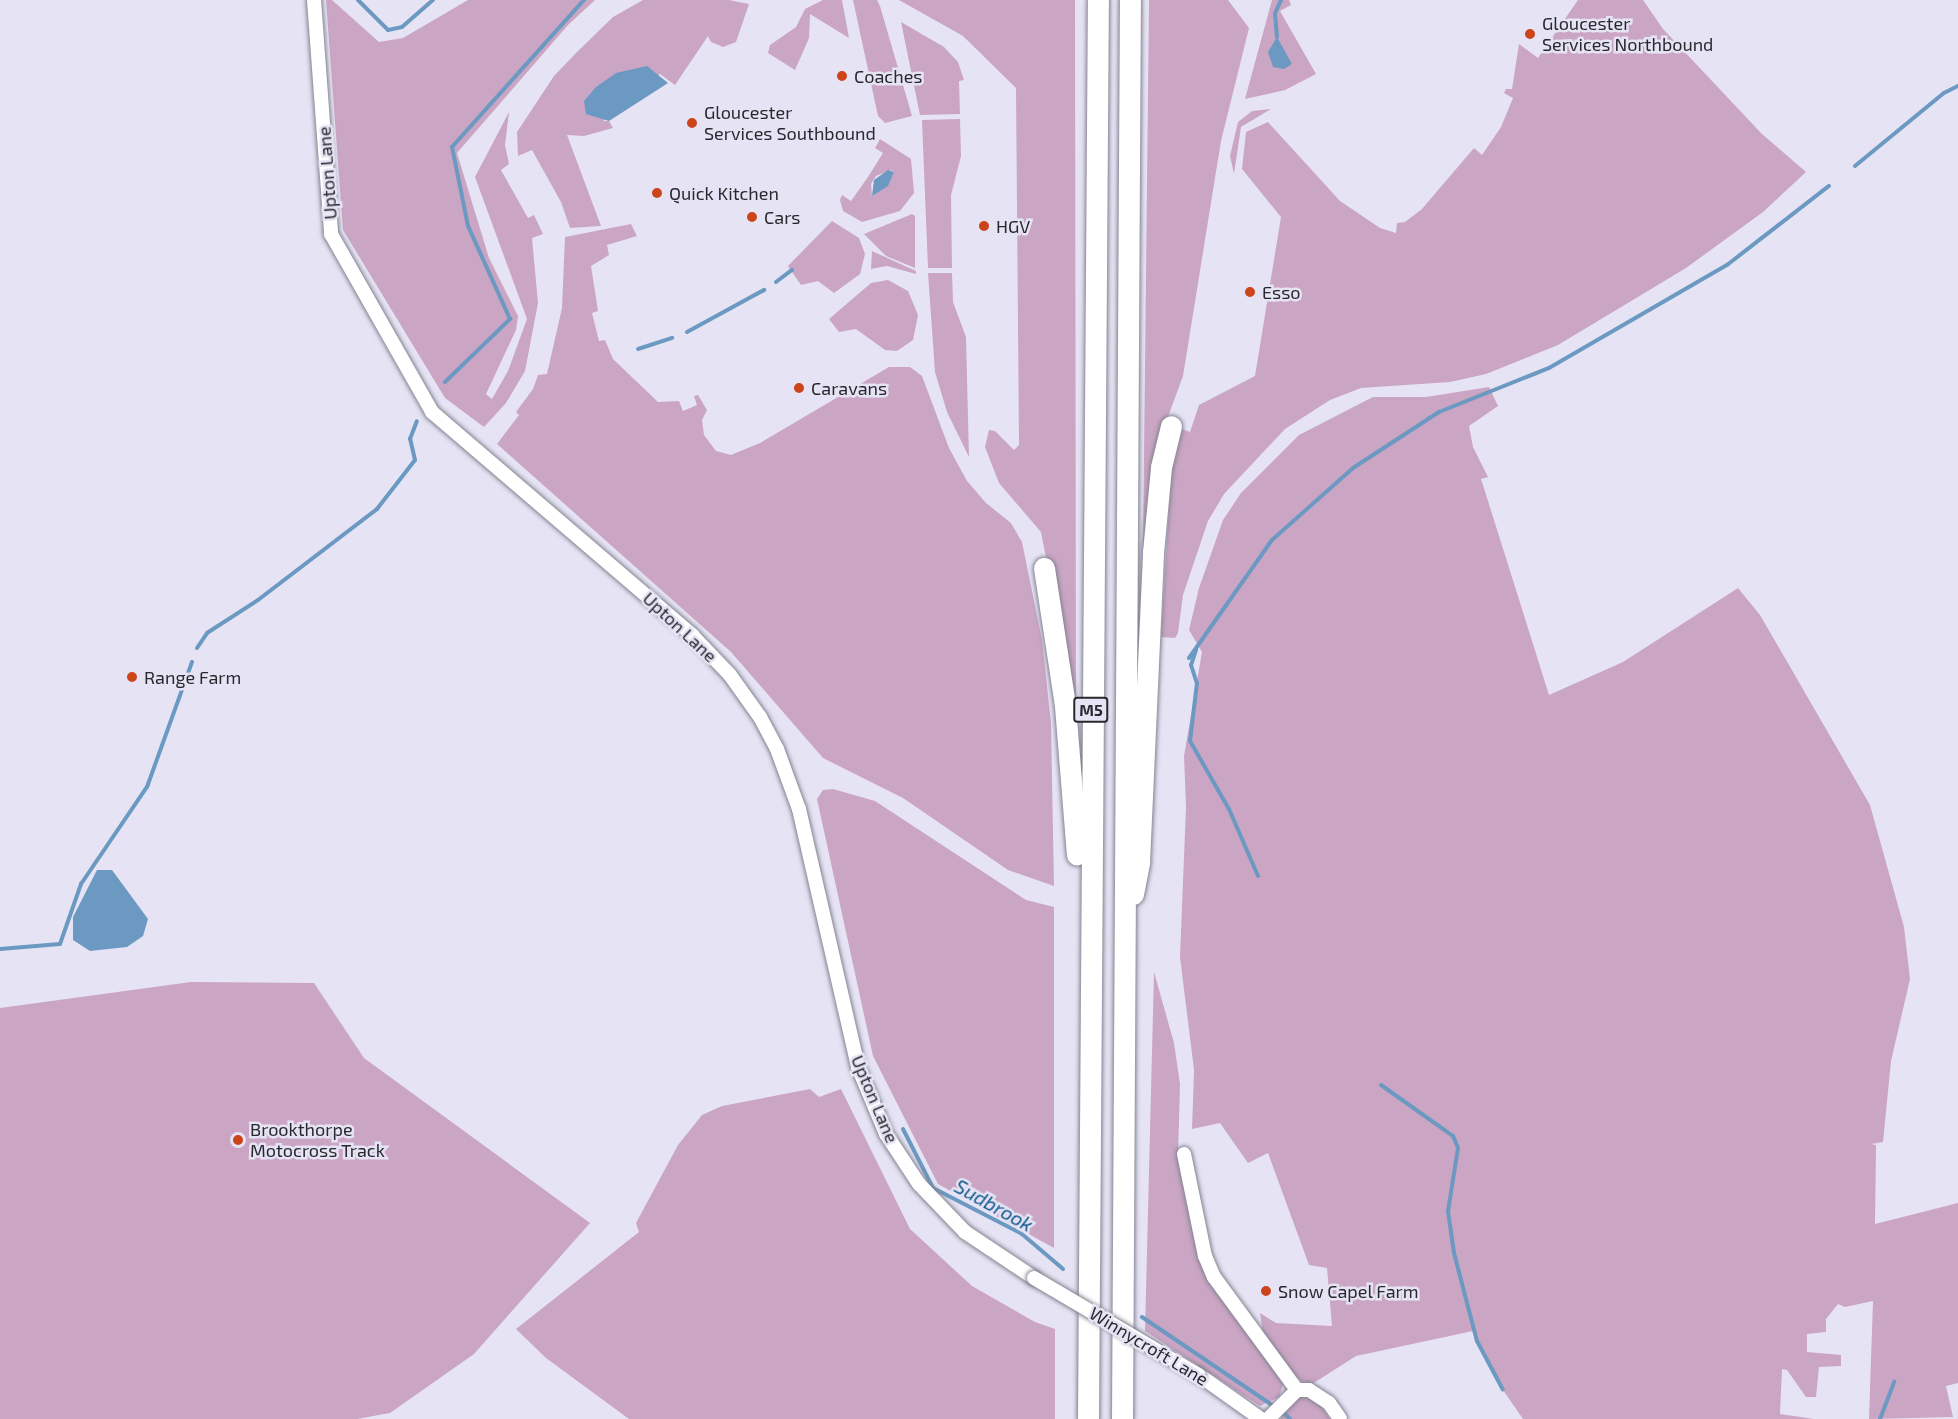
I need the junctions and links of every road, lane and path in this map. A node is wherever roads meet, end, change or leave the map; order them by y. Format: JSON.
{"nodes":[{"id":1,"x":314,"y":0,"type":"edge"},
{"id":2,"x":1098,"y":0,"type":"edge"},
{"id":3,"x":1130,"y":0,"type":"edge"},
{"id":4,"x":1171,"y":426,"type":"dead end"},
{"id":5,"x":1044,"y":568,"type":"dead end"},
{"id":6,"x":1123,"y":953,"type":"junction"},
{"id":7,"x":1090,"y":954,"type":"junction"},
{"id":8,"x":1184,"y":1154,"type":"dead end"},
{"id":9,"x":1034,"y":1278,"type":"joint"},
{"id":10,"x":1297,"y":1390,"type":"junction"},
{"id":11,"x":1088,"y":1419,"type":"edge"},
{"id":12,"x":1122,"y":1419,"type":"edge"},
{"id":13,"x":1261,"y":1419,"type":"edge"},
{"id":14,"x":1268,"y":1419,"type":"edge"},
{"id":15,"x":1340,"y":1419,"type":"edge"}],
"edges":[{"from":1,"to":9,"type":"street","name":"Upton Lane"},
{"from":2,"to":7,"type":"highway","number":"M5"},
{"from":3,"to":6,"type":"highway","number":"M5"},
{"from":4,"to":6,"type":"highway","number":"M5"},
{"from":5,"to":7,"type":"highway","number":"M5"},
{"from":6,"to":12,"type":"highway","number":"M5"},
{"from":7,"to":11,"type":"highway","number":"M5"},
{"from":8,"to":10,"type":"street"},
{"from":9,"to":13,"type":"street","name":"Winnycroft Lane","bridge":true},
{"from":10,"to":14,"type":"street"},
{"from":10,"to":15,"type":"street"}]}
